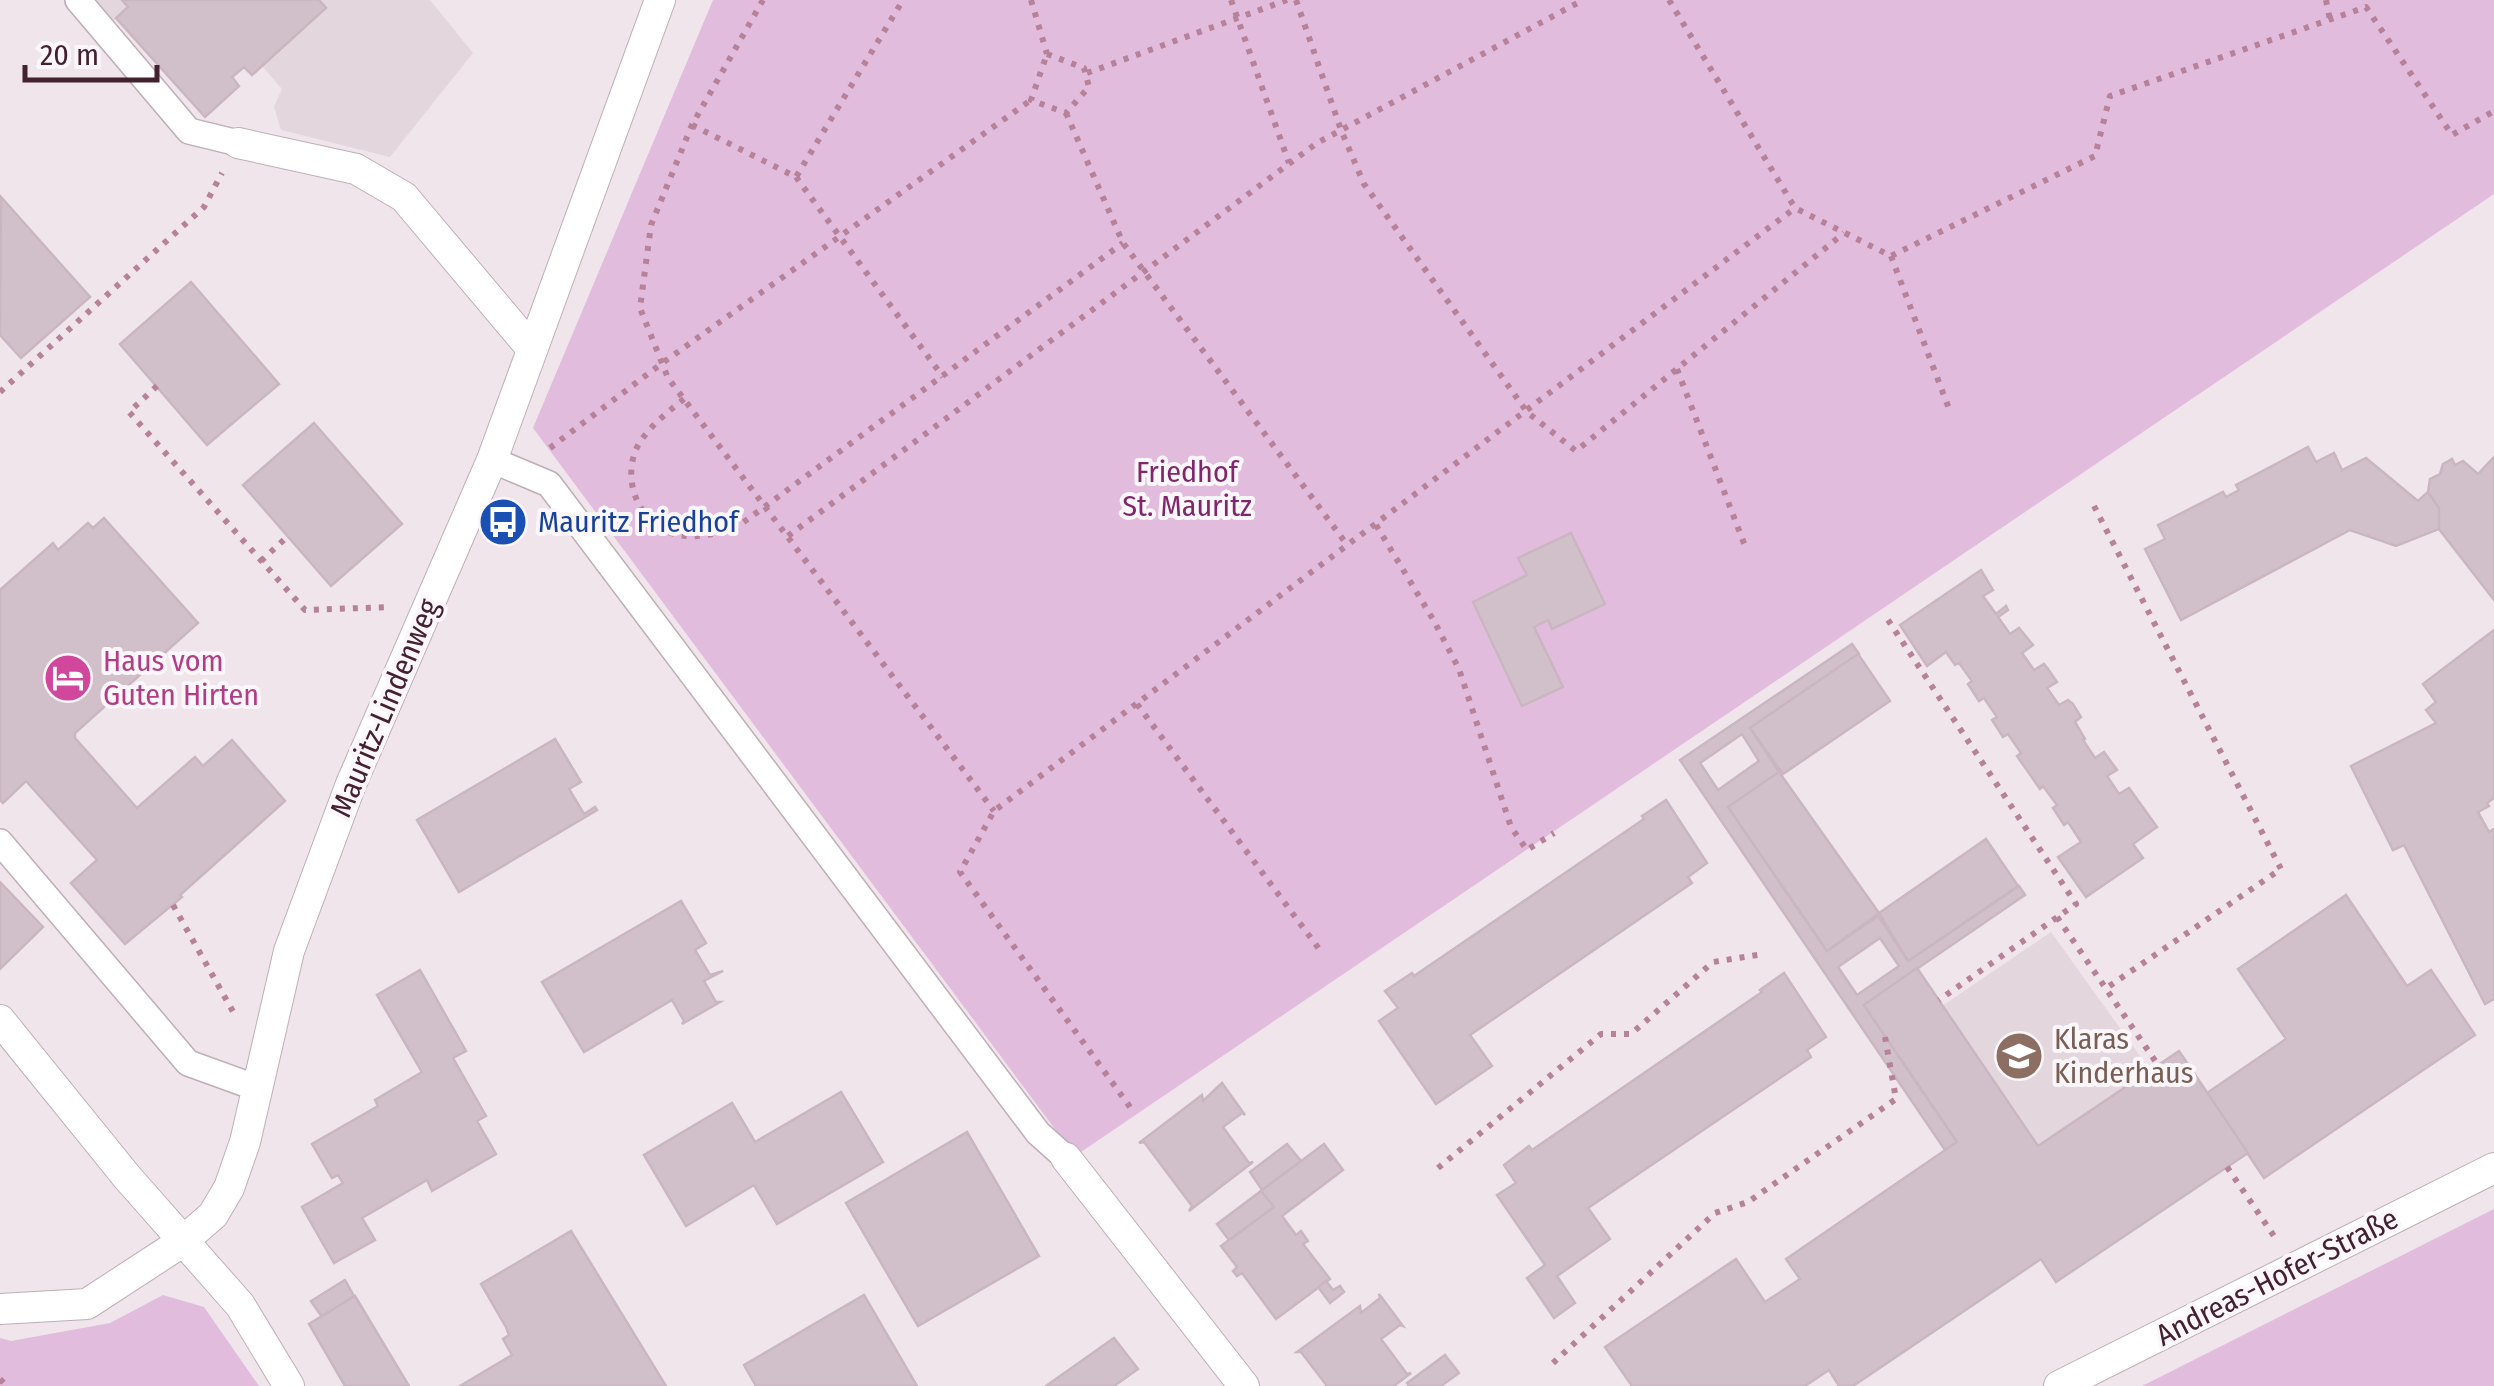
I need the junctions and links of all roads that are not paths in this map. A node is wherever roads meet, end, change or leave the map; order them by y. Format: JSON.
{"nodes":[{"id":1,"x":78,"y":0,"type":"edge"},
{"id":2,"x":660,"y":0,"type":"edge"},
{"id":3,"x":238,"y":143,"type":"joint"},
{"id":4,"x":532,"y":350,"type":"junction"},
{"id":5,"x":492,"y":460,"type":"junction"},
{"id":6,"x":0,"y":842,"type":"edge"},
{"id":7,"x":0,"y":1020,"type":"edge"},
{"id":8,"x":257,"y":1088,"type":"junction"},
{"id":9,"x":1066,"y":1158,"type":"joint"},
{"id":10,"x":2494,"y":1168,"type":"edge"},
{"id":11,"x":182,"y":1242,"type":"junction"},
{"id":12,"x":0,"y":1310,"type":"edge"},
{"id":13,"x":289,"y":1386,"type":"edge"},
{"id":14,"x":1244,"y":1386,"type":"edge"},
{"id":15,"x":2060,"y":1386,"type":"edge"}],
"edges":[{"from":1,"to":3,"type":"lane"},
{"from":2,"to":4,"type":"street","name":"Mauritz-Lindenweg"},
{"from":3,"to":4,"type":"street"},
{"from":4,"to":5,"type":"street","name":"Mauritz-Lindenweg"},
{"from":5,"to":8,"type":"street","name":"Mauritz-Lindenweg"},
{"from":5,"to":9,"type":"lane"},
{"from":6,"to":8,"type":"lane"},
{"from":7,"to":11,"type":"street"},
{"from":8,"to":11,"type":"street","name":"Mauritz-Lindenweg"},
{"from":9,"to":14,"type":"street"},
{"from":10,"to":15,"type":"street","name":"Andreas-Hofer-Straße"},
{"from":11,"to":12,"type":"street","name":"Mauritz-Lindenweg"},
{"from":11,"to":13,"type":"street"}]}
